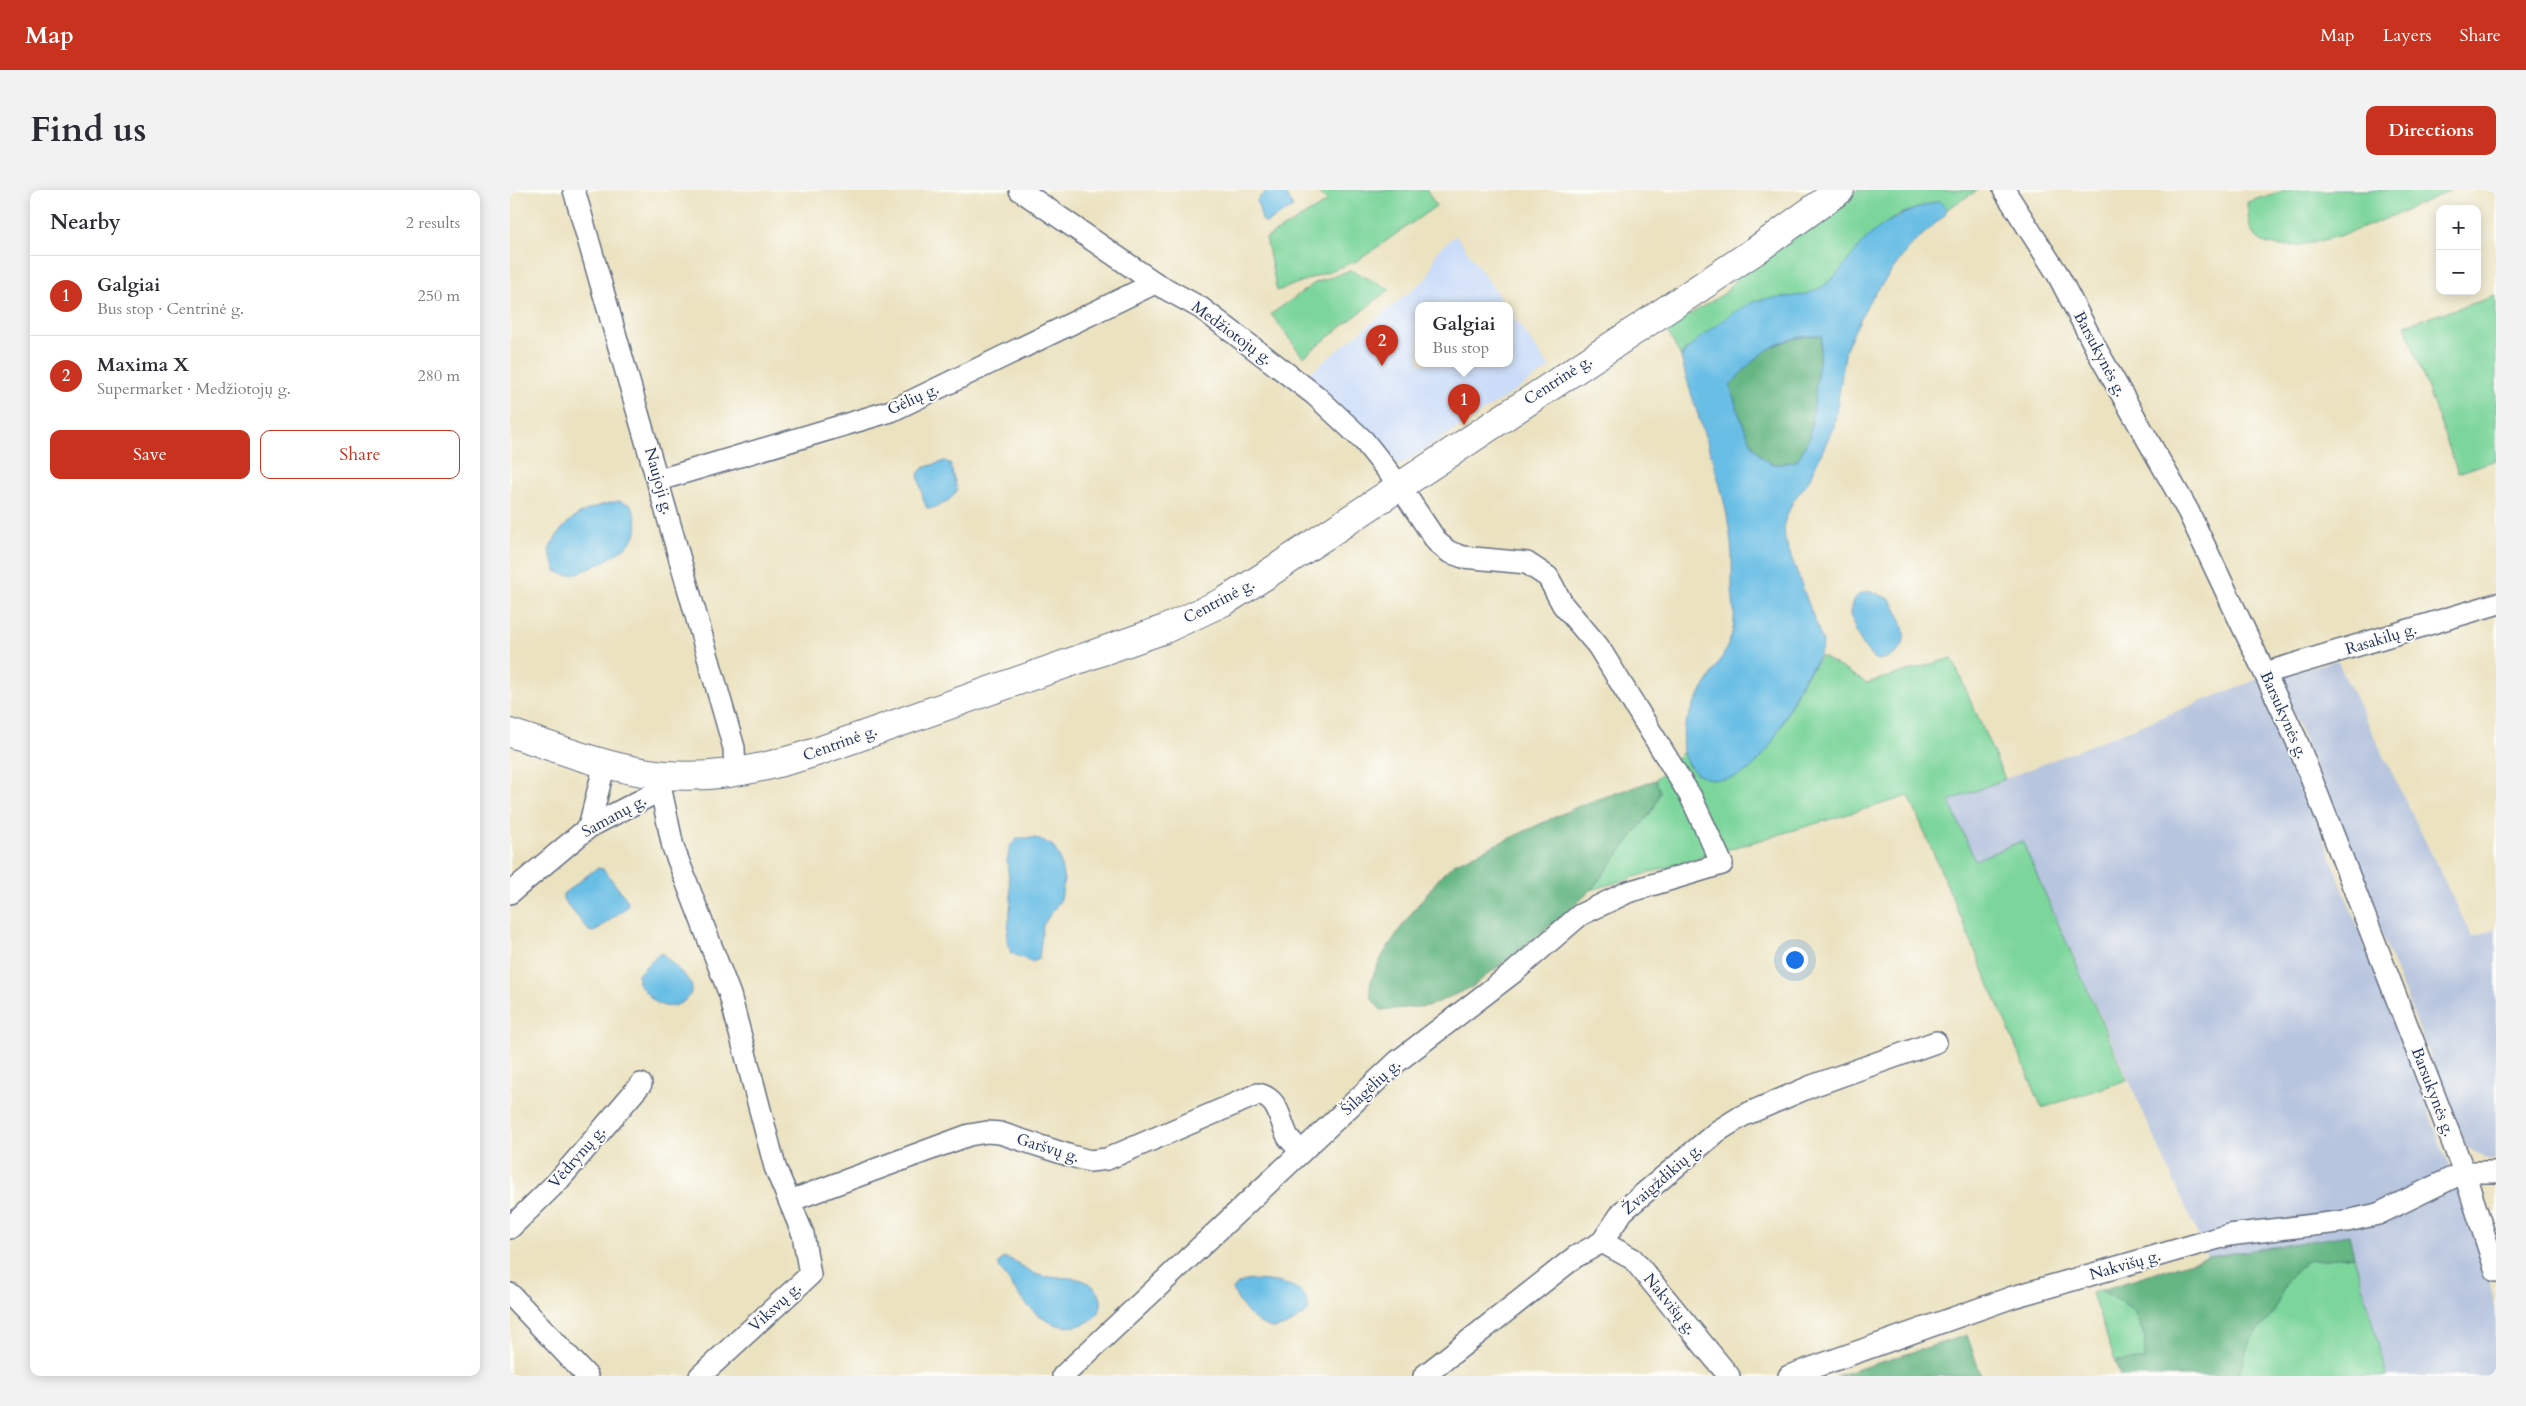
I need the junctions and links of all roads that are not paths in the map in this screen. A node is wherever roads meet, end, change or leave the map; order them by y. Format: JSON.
{"nodes":[{"id":1,"x":574,"y":190,"type":"edge"},
{"id":2,"x":1020,"y":190,"type":"edge"},
{"id":3,"x":1840,"y":190,"type":"edge"},
{"id":4,"x":2004,"y":190,"type":"edge"},
{"id":5,"x":1155,"y":283,"type":"junction"},
{"id":6,"x":659,"y":480,"type":"junction"},
{"id":7,"x":1399,"y":485,"type":"junction"},
{"id":8,"x":2496,"y":604,"type":"edge"},
{"id":9,"x":2265,"y":673,"type":"junction"},
{"id":10,"x":510,"y":733,"type":"edge"},
{"id":11,"x":605,"y":763,"type":"junction"},
{"id":12,"x":735,"y":773,"type":"junction"},
{"id":13,"x":664,"y":783,"type":"junction"},
{"id":14,"x":589,"y":827,"type":"junction"},
{"id":15,"x":1722,"y":864,"type":"joint"},
{"id":16,"x":510,"y":893,"type":"edge"},
{"id":17,"x":1936,"y":1042,"type":"dead end"},
{"id":18,"x":641,"y":1084,"type":"dead end"},
{"id":19,"x":1301,"y":1152,"type":"junction"},
{"id":20,"x":2464,"y":1172,"type":"junction"},
{"id":21,"x":2496,"y":1172,"type":"edge"},
{"id":22,"x":790,"y":1201,"type":"junction"},
{"id":23,"x":510,"y":1228,"type":"edge"},
{"id":24,"x":1602,"y":1242,"type":"junction"},
{"id":25,"x":2496,"y":1271,"type":"edge"},
{"id":26,"x":510,"y":1294,"type":"edge"},
{"id":27,"x":586,"y":1376,"type":"edge"},
{"id":28,"x":700,"y":1376,"type":"edge"},
{"id":29,"x":1063,"y":1376,"type":"edge"},
{"id":30,"x":1424,"y":1376,"type":"edge"},
{"id":31,"x":1729,"y":1376,"type":"edge"},
{"id":32,"x":1790,"y":1376,"type":"edge"}],
"edges":[{"from":1,"to":6,"type":"street","name":"Naujoji g."},
{"from":2,"to":5,"type":"street","name":"Medžiotojų g."},
{"from":3,"to":7,"type":"main road","name":"Centrinė g."},
{"from":4,"to":9,"type":"street","name":"Barsukynės g."},
{"from":5,"to":6,"type":"street","name":"Gėlių g."},
{"from":5,"to":7,"type":"street","name":"Medžiotojų g."},
{"from":6,"to":12,"type":"street","name":"Naujoji g."},
{"from":7,"to":12,"type":"main road","name":"Centrinė g."},
{"from":7,"to":15,"type":"street","name":"Medžiotojų g."},
{"from":8,"to":9,"type":"street","name":"Rasakilų g."},
{"from":9,"to":20,"type":"street","name":"Barsukynės g."},
{"from":10,"to":11,"type":"main road","name":"Centrinė g."},
{"from":11,"to":13,"type":"main road","name":"Centrinė g."},
{"from":11,"to":14,"type":"street"},
{"from":12,"to":13,"type":"main road","name":"Centrinė g."},
{"from":13,"to":14,"type":"street","name":"Samanų g."},
{"from":13,"to":22,"type":"street","name":"Viksvų g."},
{"from":14,"to":16,"type":"street","name":"Samanų g."},
{"from":15,"to":19,"type":"street","name":"Šilagėlių g."},
{"from":17,"to":24,"type":"street","name":"Žvaigždikių g."},
{"from":18,"to":23,"type":"street","name":"Vėdrynų g."},
{"from":19,"to":22,"type":"street","name":"Garšvų g."},
{"from":19,"to":29,"type":"street","name":"Šilagėlių g."},
{"from":20,"to":21,"type":"street"},
{"from":20,"to":25,"type":"street","name":"Barsukynės g."},
{"from":20,"to":32,"type":"street","name":"Nakvišų g."},
{"from":22,"to":28,"type":"street","name":"Viksvų g."},
{"from":24,"to":30,"type":"street","name":"Žvaigždikių g."},
{"from":24,"to":31,"type":"street","name":"Nakvišų g."},
{"from":26,"to":27,"type":"street"}]}
